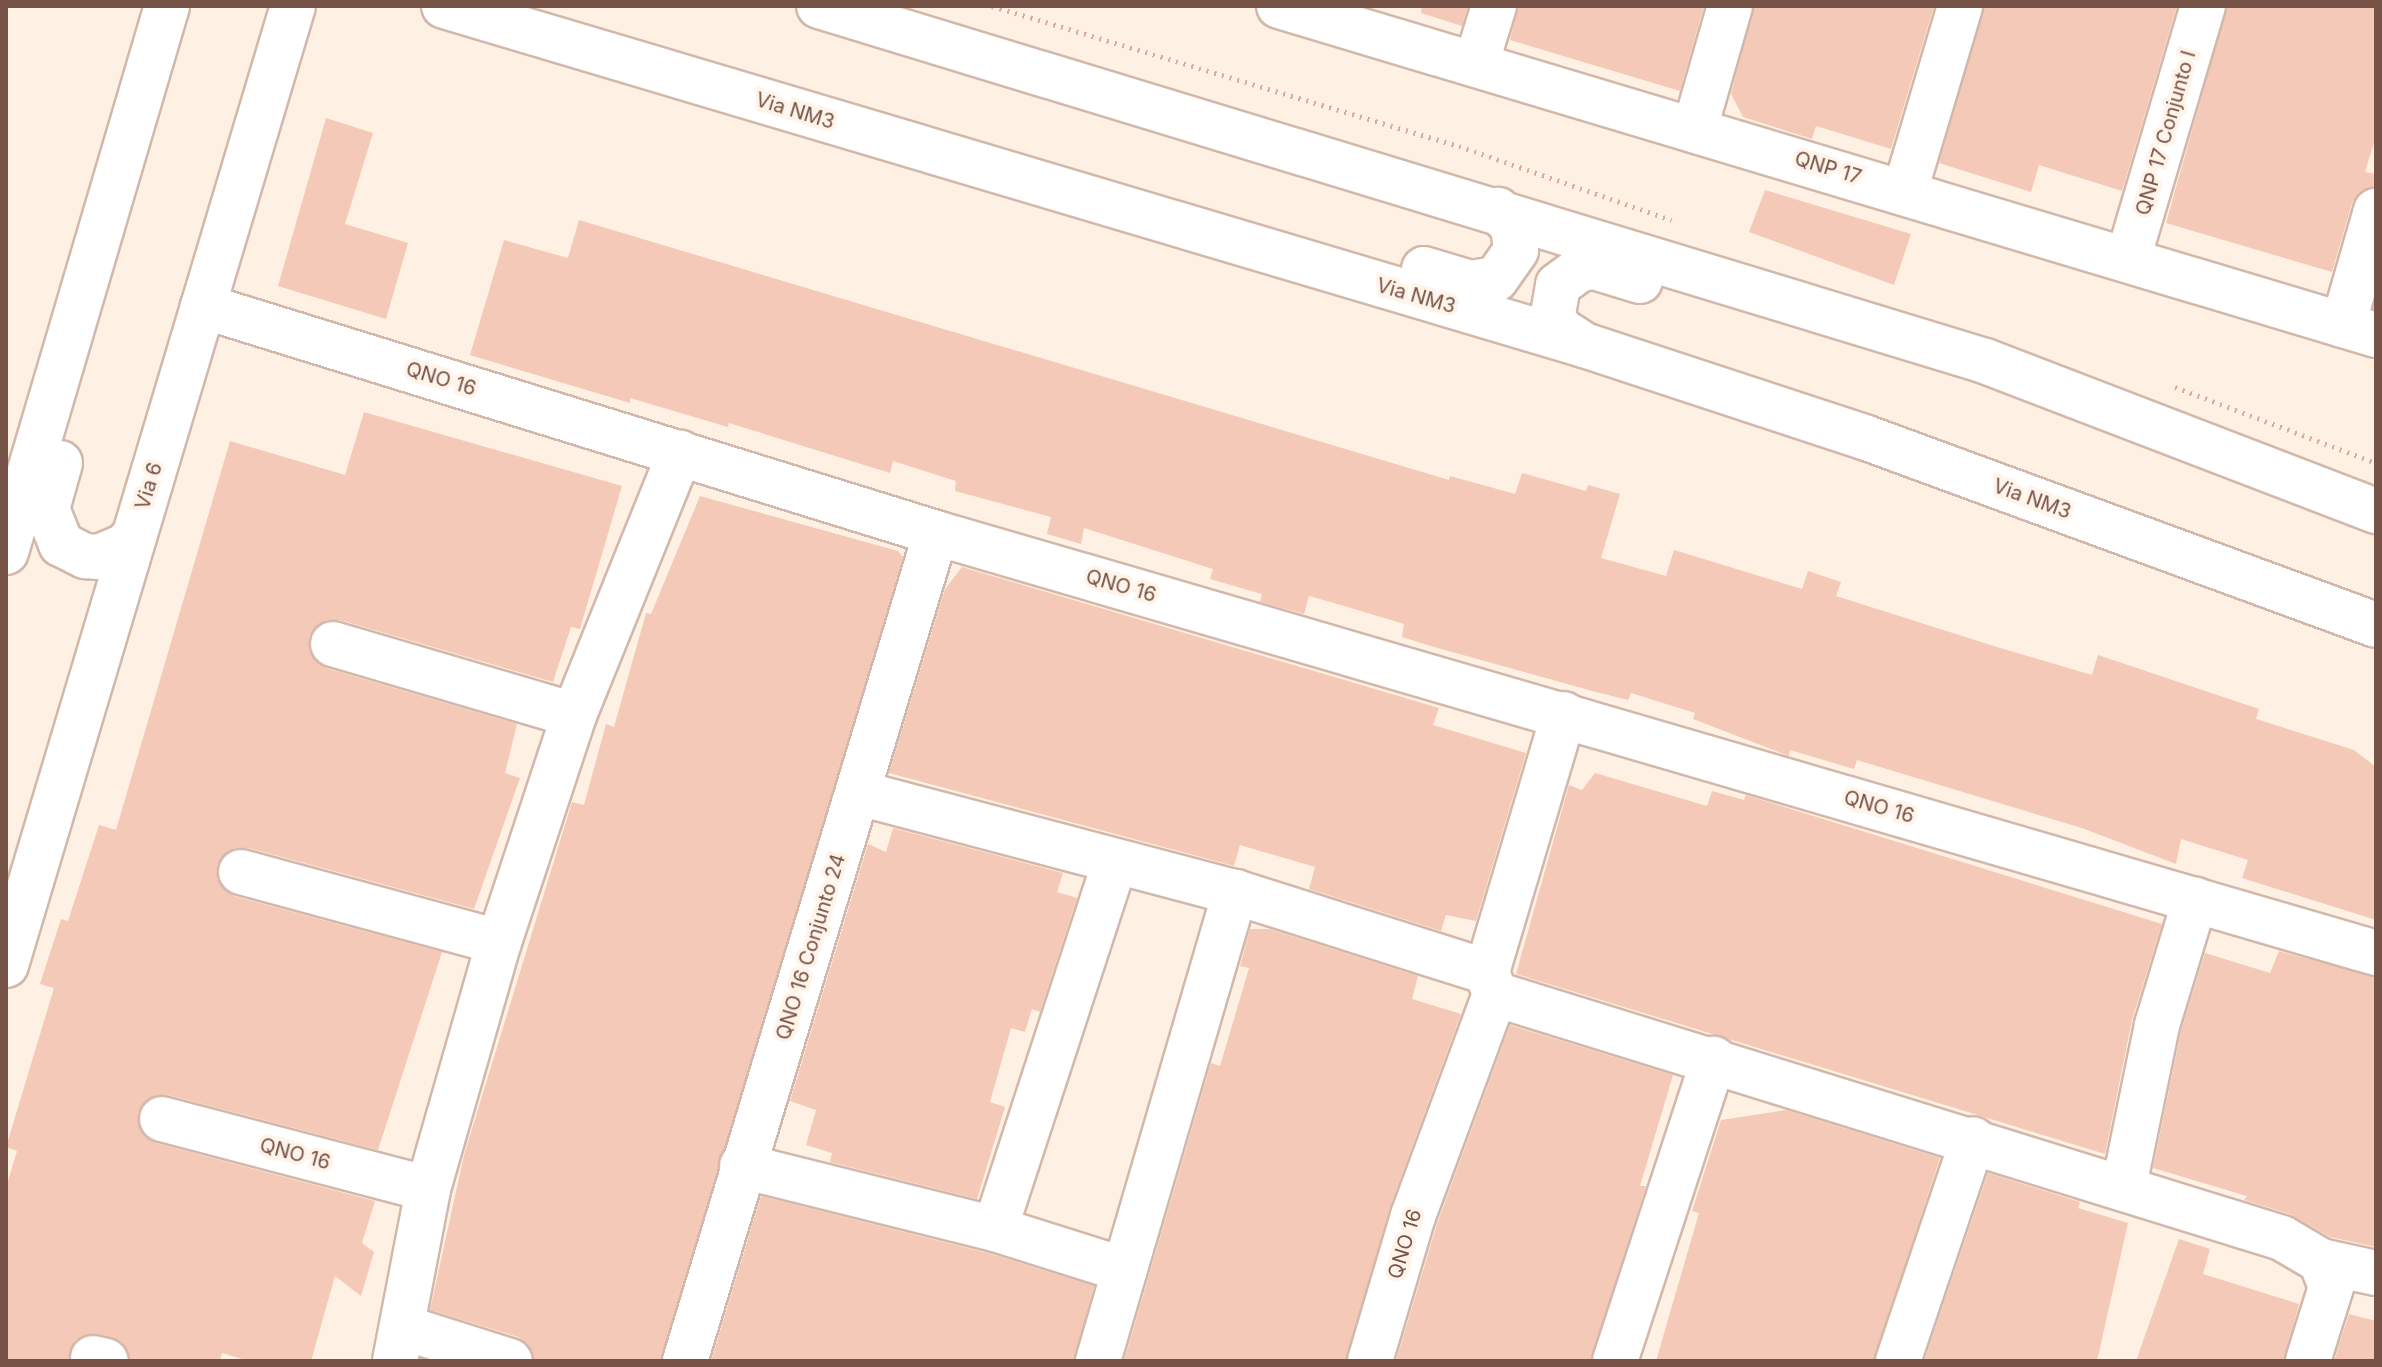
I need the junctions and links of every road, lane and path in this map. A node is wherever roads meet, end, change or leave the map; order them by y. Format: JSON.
{"nodes":[{"id":1,"x":167,"y":6,"type":"edge"},
{"id":2,"x":293,"y":6,"type":"edge"},
{"id":3,"x":444,"y":6,"type":"edge"},
{"id":4,"x":819,"y":6,"type":"edge"},
{"id":5,"x":1279,"y":6,"type":"edge"},
{"id":6,"x":1494,"y":6,"type":"edge"},
{"id":7,"x":1730,"y":6,"type":"edge"},
{"id":8,"x":1960,"y":6,"type":"edge"},
{"id":9,"x":2203,"y":6,"type":"edge"},
{"id":10,"x":1476,"y":64,"type":"junction"},
{"id":11,"x":1695,"y":128,"type":"junction"},
{"id":12,"x":118,"y":177,"type":"junction"},
{"id":13,"x":1905,"y":191,"type":"junction"},
{"id":14,"x":1124,"y":210,"type":"junction"},
{"id":15,"x":1498,"y":210,"type":"junction"},
{"id":16,"x":2376,"y":211,"type":"edge"},
{"id":17,"x":2128,"y":259,"type":"junction"},
{"id":18,"x":203,"y":306,"type":"junction"},
{"id":19,"x":2359,"y":330,"type":"edge"},
{"id":20,"x":1584,"y":345,"type":"junction"},
{"id":21,"x":1985,"y":361,"type":"junction"},
{"id":22,"x":680,"y":453,"type":"junction"},
{"id":23,"x":2376,"y":511,"type":"edge"},
{"id":24,"x":936,"y":533,"type":"junction"},
{"id":25,"x":134,"y":536,"type":"junction"},
{"id":26,"x":6,"y":552,"type":"edge"},
{"id":27,"x":2376,"y":625,"type":"edge"},
{"id":28,"x":333,"y":644,"type":"dead end"},
{"id":29,"x":1564,"y":714,"type":"junction"},
{"id":30,"x":574,"y":715,"type":"junction"},
{"id":31,"x":859,"y":793,"type":"junction"},
{"id":32,"x":1115,"y":862,"type":"junction"},
{"id":33,"x":241,"y":872,"type":"dead end"},
{"id":34,"x":1235,"y":892,"type":"junction"},
{"id":35,"x":2195,"y":900,"type":"junction"},
{"id":36,"x":499,"y":942,"type":"junction"},
{"id":37,"x":2376,"y":953,"type":"edge"},
{"id":38,"x":6,"y":965,"type":"edge"},
{"id":39,"x":1491,"y":983,"type":"junction"},
{"id":40,"x":1714,"y":1059,"type":"junction"},
{"id":41,"x":162,"y":1119,"type":"dead end"},
{"id":42,"x":1973,"y":1139,"type":"junction"},
{"id":43,"x":742,"y":1166,"type":"junction"},
{"id":44,"x":2124,"y":1186,"type":"junction"},
{"id":45,"x":428,"y":1189,"type":"junction"},
{"id":46,"x":995,"y":1229,"type":"junction"},
{"id":47,"x":2321,"y":1261,"type":"junction"},
{"id":48,"x":1125,"y":1270,"type":"junction"},
{"id":49,"x":2376,"y":1273,"type":"edge"},
{"id":50,"x":399,"y":1344,"type":"edge"},
{"id":51,"x":510,"y":1361,"type":"edge"},
{"id":52,"x":685,"y":1361,"type":"edge"},
{"id":53,"x":1098,"y":1361,"type":"edge"},
{"id":54,"x":1370,"y":1361,"type":"edge"},
{"id":55,"x":1615,"y":1361,"type":"edge"},
{"id":56,"x":1898,"y":1361,"type":"edge"},
{"id":57,"x":2308,"y":1361,"type":"edge"}],
"edges":[{"from":1,"to":12,"type":"street"},
{"from":2,"to":18,"type":"street","name":"Via 6"},
{"from":3,"to":14,"type":"street","name":"Via NM3"},
{"from":4,"to":15,"type":"street"},
{"from":5,"to":10,"type":"street","name":"QNP 17"},
{"from":6,"to":10,"type":"street"},
{"from":7,"to":11,"type":"street"},
{"from":8,"to":13,"type":"street"},
{"from":9,"to":17,"type":"street","name":"QNP 17 Conjunto I"},
{"from":10,"to":11,"type":"street","name":"QNP 17"},
{"from":11,"to":13,"type":"street","name":"QNP 17"},
{"from":12,"to":25,"type":"street"},
{"from":12,"to":26,"type":"street"},
{"from":13,"to":17,"type":"street","name":"QNP 17"},
{"from":14,"to":15,"type":"street"},
{"from":14,"to":20,"type":"street","name":"Via NM3"},
{"from":15,"to":21,"type":"street"},
{"from":16,"to":19,"type":"street"},
{"from":17,"to":19,"type":"street","name":"QNP 17"},
{"from":18,"to":22,"type":"street","name":"QNO 16"},
{"from":18,"to":25,"type":"street","name":"Via 6"},
{"from":20,"to":21,"type":"street"},
{"from":20,"to":27,"type":"street","name":"Via NM3"},
{"from":21,"to":23,"type":"street"},
{"from":22,"to":24,"type":"street","name":"QNO 16"},
{"from":22,"to":30,"type":"street"},
{"from":24,"to":29,"type":"street","name":"QNO 16"},
{"from":24,"to":31,"type":"street","name":"QNO 16 Conjunto 24"},
{"from":25,"to":38,"type":"street","name":"Via 6"},
{"from":28,"to":30,"type":"street"},
{"from":29,"to":35,"type":"street","name":"QNO 16"},
{"from":29,"to":39,"type":"street","name":"QNO 16"},
{"from":30,"to":36,"type":"street"},
{"from":31,"to":32,"type":"street"},
{"from":31,"to":43,"type":"street","name":"QNO 16 Conjunto 24"},
{"from":32,"to":34,"type":"street"},
{"from":32,"to":46,"type":"street"},
{"from":33,"to":36,"type":"street"},
{"from":34,"to":39,"type":"street"},
{"from":34,"to":48,"type":"street"},
{"from":35,"to":37,"type":"street","name":"QNO 16"},
{"from":35,"to":44,"type":"street"},
{"from":36,"to":45,"type":"street"},
{"from":39,"to":40,"type":"street"},
{"from":39,"to":54,"type":"street","name":"QNO 16"},
{"from":40,"to":42,"type":"street"},
{"from":40,"to":55,"type":"street"},
{"from":41,"to":45,"type":"street","name":"QNO 16"},
{"from":42,"to":44,"type":"street"},
{"from":42,"to":56,"type":"street"},
{"from":43,"to":46,"type":"street"},
{"from":43,"to":52,"type":"street","name":"QNO 16 Conjunto 24"},
{"from":44,"to":47,"type":"street"},
{"from":45,"to":50,"type":"street"},
{"from":46,"to":48,"type":"street"},
{"from":47,"to":49,"type":"street"},
{"from":47,"to":57,"type":"street"},
{"from":48,"to":53,"type":"street"},
{"from":50,"to":51,"type":"street"}]}
